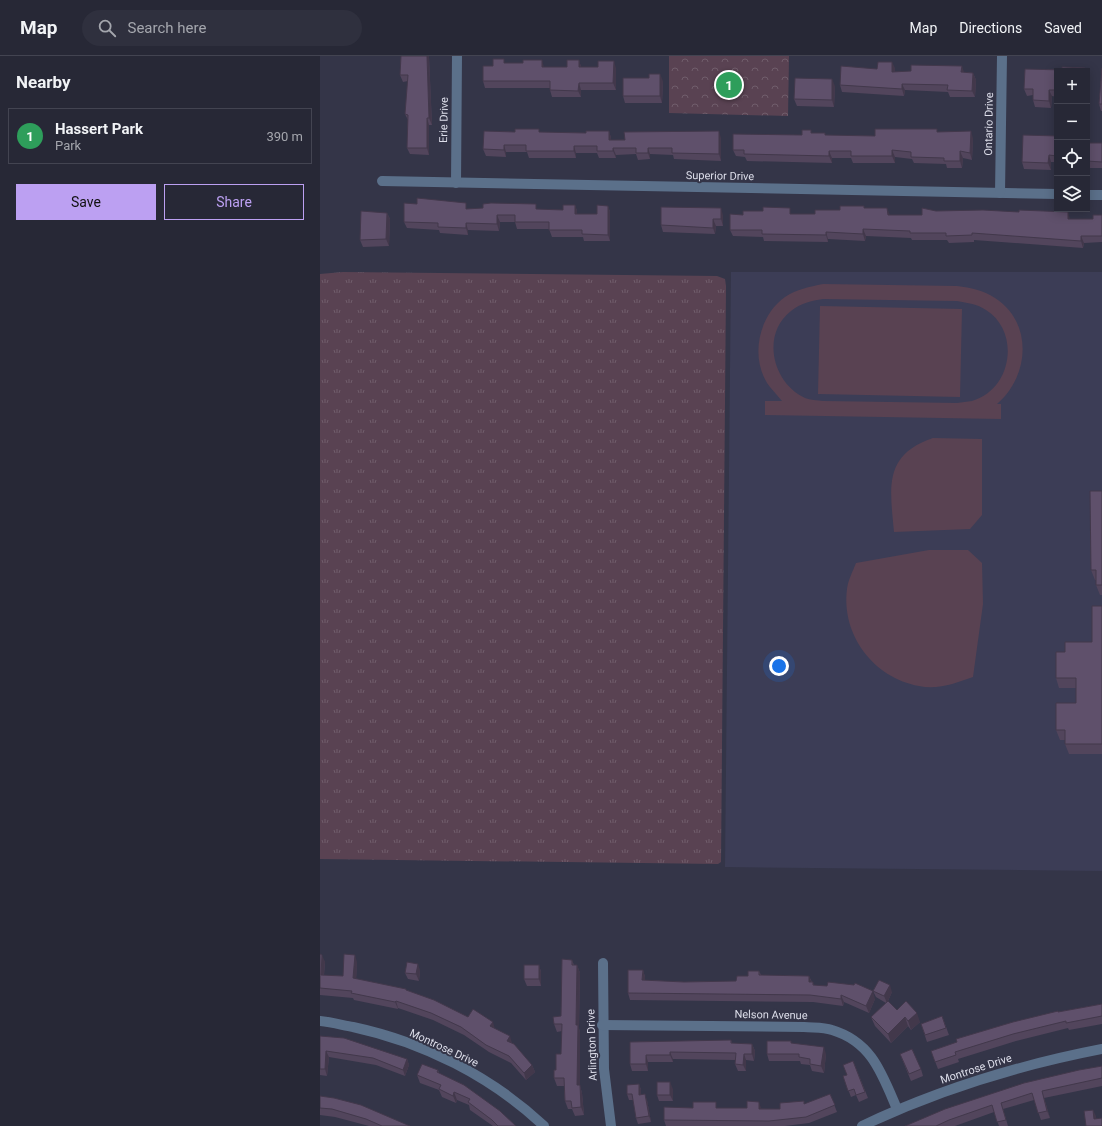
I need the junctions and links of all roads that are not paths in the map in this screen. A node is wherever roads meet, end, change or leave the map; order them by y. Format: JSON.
{"nodes":[{"id":1,"x":457,"y":56,"type":"edge"},
{"id":2,"x":1002,"y":56,"type":"edge"},
{"id":3,"x":382,"y":182,"type":"dead end"},
{"id":4,"x":456,"y":183,"type":"junction"},
{"id":5,"x":1000,"y":193,"type":"junction"},
{"id":6,"x":1054,"y":194,"type":"edge"},
{"id":7,"x":1090,"y":195,"type":"edge"},
{"id":8,"x":1102,"y":195,"type":"edge"},
{"id":9,"x":603,"y":963,"type":"dead end"},
{"id":10,"x":320,"y":1021,"type":"edge"},
{"id":11,"x":602,"y":1024,"type":"junction"},
{"id":12,"x":1102,"y":1049,"type":"edge"},
{"id":13,"x":897,"y":1109,"type":"junction"},
{"id":14,"x":544,"y":1126,"type":"edge"},
{"id":15,"x":611,"y":1126,"type":"edge"},
{"id":16,"x":862,"y":1126,"type":"edge"}],
"edges":[{"from":1,"to":4,"type":"street","name":"Erie Drive"},
{"from":2,"to":5,"type":"street","name":"Ontario Drive"},
{"from":3,"to":4,"type":"street","name":"Superior Drive"},
{"from":4,"to":5,"type":"street","name":"Superior Drive"},
{"from":5,"to":6,"type":"street","name":"Superior Drive"},
{"from":7,"to":8,"type":"street"},
{"from":9,"to":11,"type":"street","name":"Arlington Drive"},
{"from":10,"to":14,"type":"street","name":"Montrose Drive"},
{"from":11,"to":13,"type":"street","name":"Nelson Avenue"},
{"from":11,"to":15,"type":"street","name":"Arlington Drive"},
{"from":12,"to":13,"type":"street","name":"Montrose Drive"},
{"from":13,"to":16,"type":"street","name":"Montrose Drive"}]}
